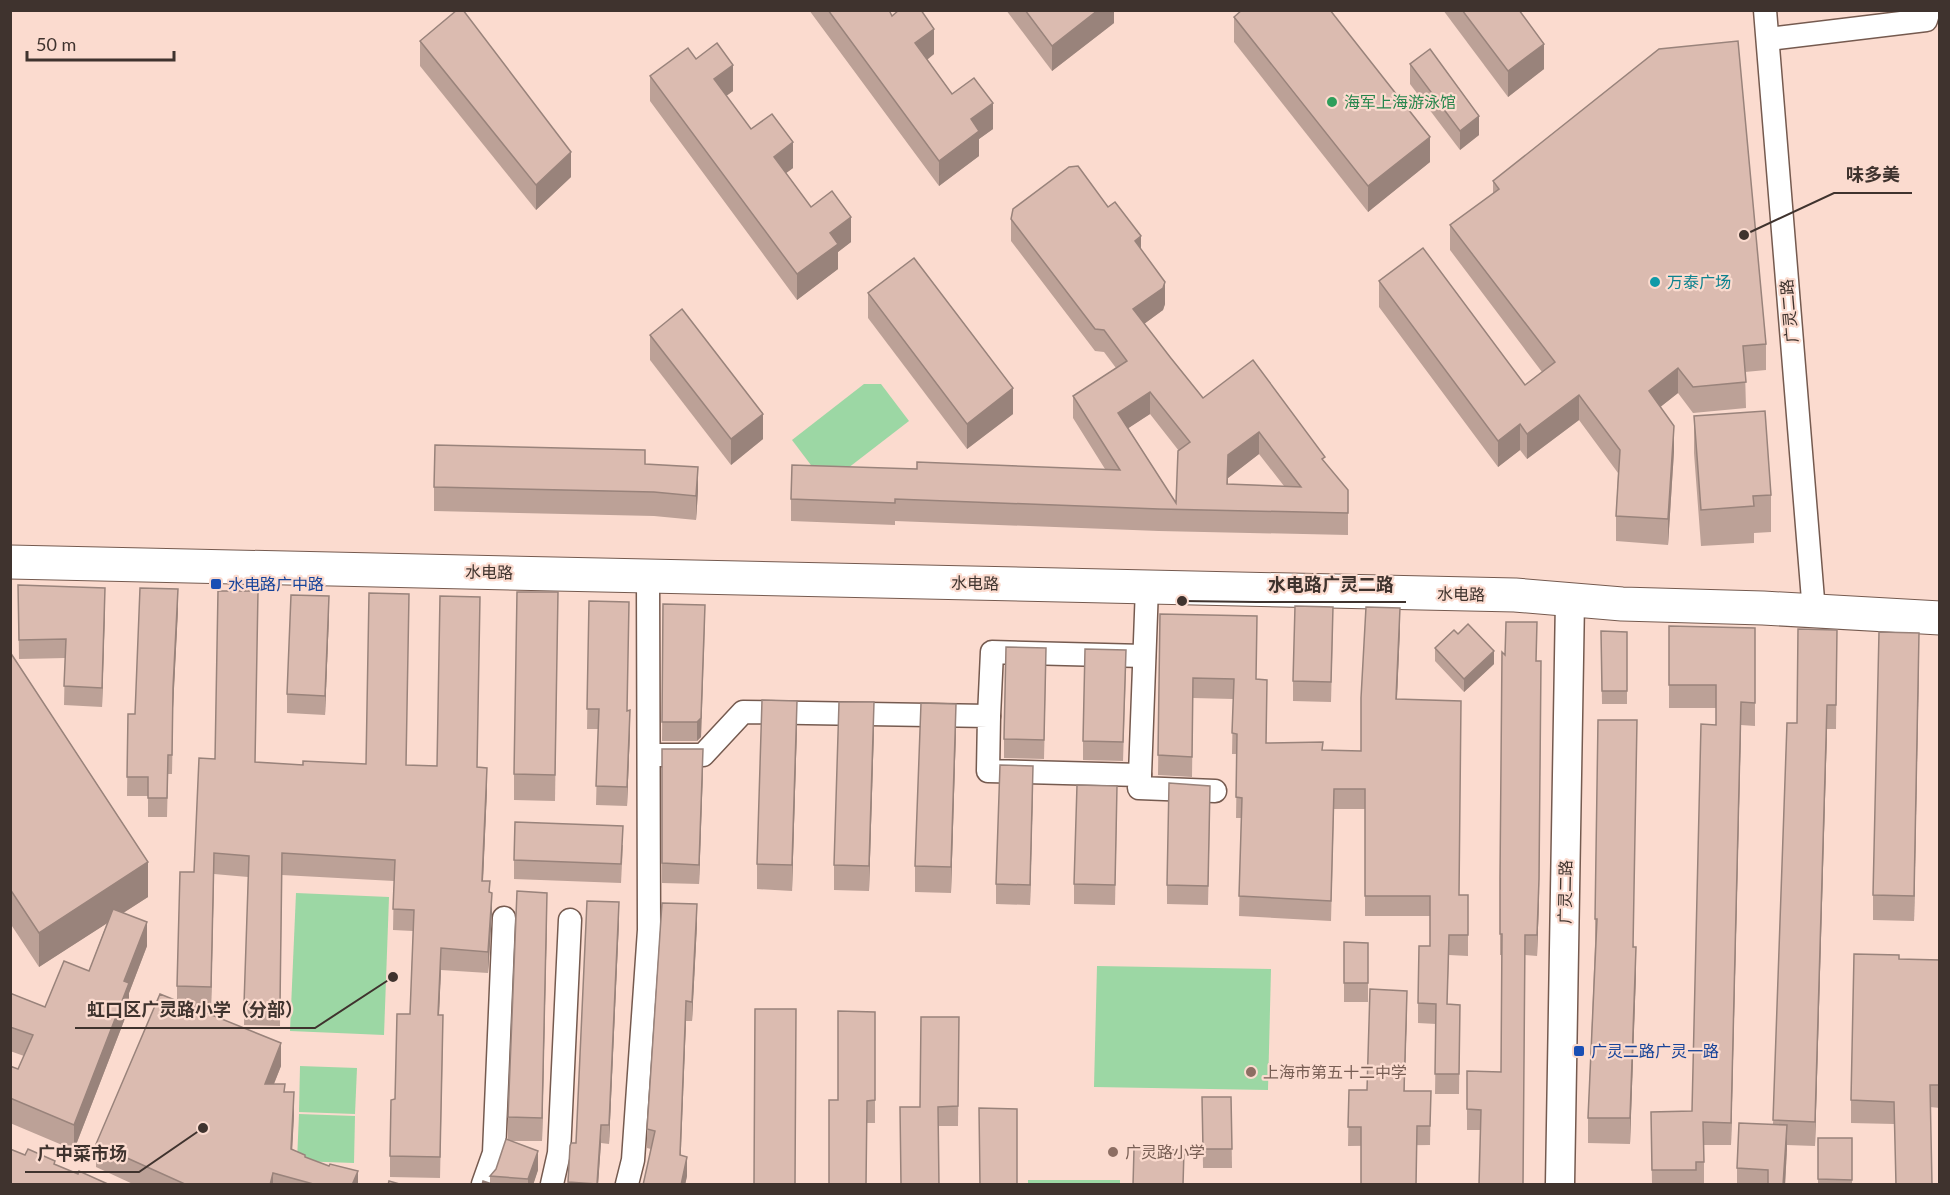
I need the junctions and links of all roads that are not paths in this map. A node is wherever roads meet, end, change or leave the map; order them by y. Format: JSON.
{"nodes":[{"id":1,"x":1765,"y":10,"type":"edge"},
{"id":2,"x":1929,"y":10,"type":"edge"},
{"id":3,"x":1768,"y":39,"type":"junction"},
{"id":4,"x":10,"y":561,"type":"edge"},
{"id":5,"x":648,"y":575,"type":"junction"},
{"id":6,"x":1147,"y":587,"type":"junction"},
{"id":7,"x":1570,"y":600,"type":"junction"},
{"id":8,"x":1814,"y":612,"type":"junction"},
{"id":9,"x":1940,"y":618,"type":"edge"},
{"id":10,"x":1144,"y":656,"type":"junction"},
{"id":11,"x":989,"y":716,"type":"junction"},
{"id":12,"x":649,"y":754,"type":"junction"},
{"id":13,"x":1140,"y":775,"type":"junction"},
{"id":14,"x":1215,"y":791,"type":"dead end"},
{"id":15,"x":504,"y":918,"type":"dead end"},
{"id":16,"x":570,"y":920,"type":"dead end"},
{"id":17,"x":483,"y":1185,"type":"edge"},
{"id":18,"x":552,"y":1185,"type":"edge"},
{"id":19,"x":627,"y":1185,"type":"edge"},
{"id":20,"x":1560,"y":1185,"type":"edge"}],
"edges":[{"from":1,"to":3,"type":"street","name":"广灵二路"},
{"from":2,"to":3,"type":"street"},
{"from":3,"to":8,"type":"street","name":"广灵二路"},
{"from":4,"to":5,"type":"main road","name":"水电路"},
{"from":5,"to":6,"type":"main road","name":"水电路"},
{"from":5,"to":12,"type":"street"},
{"from":6,"to":7,"type":"main road","name":"水电路"},
{"from":6,"to":10,"type":"street"},
{"from":7,"to":8,"type":"main road","name":"水电路"},
{"from":7,"to":20,"type":"street","name":"广灵二路"},
{"from":8,"to":9,"type":"main road","name":"水电路"},
{"from":10,"to":11,"type":"street"},
{"from":10,"to":13,"type":"street"},
{"from":11,"to":12,"type":"street"},
{"from":11,"to":13,"type":"street"},
{"from":12,"to":19,"type":"street"},
{"from":13,"to":14,"type":"street"},
{"from":15,"to":17,"type":"street"},
{"from":16,"to":18,"type":"street"}]}
